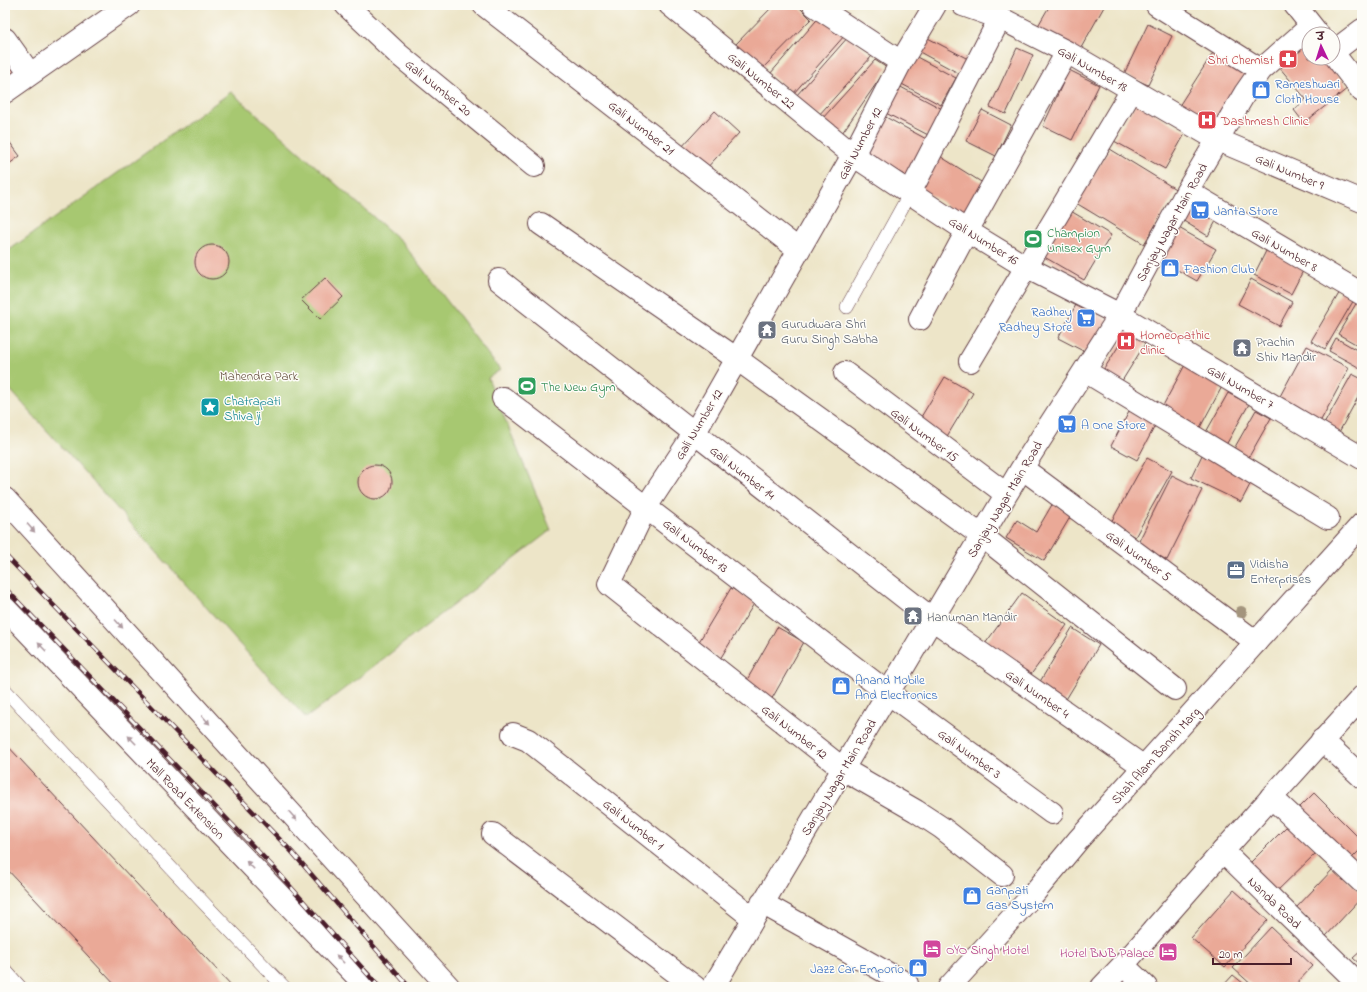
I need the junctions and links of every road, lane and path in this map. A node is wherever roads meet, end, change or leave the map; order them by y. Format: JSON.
{"nodes":[{"id":1,"x":128,"y":5,"type":"edge"},
{"id":2,"x":346,"y":5,"type":"edge"},
{"id":3,"x":484,"y":5,"type":"edge"},
{"id":4,"x":670,"y":5,"type":"edge"},
{"id":5,"x":814,"y":5,"type":"edge"},
{"id":6,"x":935,"y":5,"type":"edge"},
{"id":7,"x":963,"y":5,"type":"edge"},
{"id":8,"x":1157,"y":5,"type":"edge"},
{"id":9,"x":1295,"y":5,"type":"edge"},
{"id":10,"x":104,"y":12,"type":"edge"},
{"id":11,"x":1000,"y":18,"type":"junction"},
{"id":12,"x":1312,"y":26,"type":"edge"},
{"id":13,"x":1362,"y":30,"type":"edge"},
{"id":14,"x":5,"y":39,"type":"edge"},
{"id":15,"x":1301,"y":40,"type":"edge"},
{"id":16,"x":1341,"y":47,"type":"edge"},
{"id":17,"x":1067,"y":52,"type":"junction"},
{"id":18,"x":901,"y":62,"type":"junction"},
{"id":19,"x":1341,"y":63,"type":"edge"},
{"id":20,"x":1261,"y":70,"type":"junction"},
{"id":21,"x":30,"y":74,"type":"junction"},
{"id":22,"x":1132,"y":90,"type":"junction"},
{"id":23,"x":1362,"y":91,"type":"edge"},
{"id":24,"x":5,"y":92,"type":"edge"},
{"id":25,"x":1218,"y":140,"type":"junction"},
{"id":26,"x":853,"y":155,"type":"junction"},
{"id":27,"x":534,"y":166,"type":"dead end"},
{"id":28,"x":1187,"y":191,"type":"junction"},
{"id":29,"x":910,"y":193,"type":"junction"},
{"id":30,"x":1362,"y":201,"type":"edge"},
{"id":31,"x":541,"y":224,"type":"dead end"},
{"id":32,"x":967,"y":231,"type":"junction"},
{"id":33,"x":799,"y":250,"type":"junction"},
{"id":34,"x":1026,"y":267,"type":"junction"},
{"id":35,"x":499,"y":280,"type":"dead end"},
{"id":36,"x":1362,"y":294,"type":"edge"},
{"id":37,"x":847,"y":307,"type":"dead end"},
{"id":38,"x":1120,"y":315,"type":"junction"},
{"id":39,"x":920,"y":319,"type":"dead end"},
{"id":40,"x":737,"y":359,"type":"junction"},
{"id":41,"x":970,"y":361,"type":"dead end"},
{"id":42,"x":1085,"y":371,"type":"junction"},
{"id":43,"x":845,"y":373,"type":"dead end"},
{"id":44,"x":503,"y":398,"type":"dead end"},
{"id":45,"x":694,"y":434,"type":"junction"},
{"id":46,"x":1362,"y":458,"type":"edge"},
{"id":47,"x":1022,"y":468,"type":"junction"},
{"id":48,"x":1006,"y":494,"type":"junction"},
{"id":49,"x":5,"y":499,"type":"edge"},
{"id":50,"x":646,"y":507,"type":"junction"},
{"id":51,"x":1328,"y":518,"type":"dead end"},
{"id":52,"x":1362,"y":524,"type":"edge"},
{"id":53,"x":982,"y":536,"type":"junction"},
{"id":54,"x":5,"y":608,"type":"edge"},
{"id":55,"x":932,"y":619,"type":"junction"},
{"id":56,"x":1256,"y":642,"type":"junction"},
{"id":57,"x":1175,"y":689,"type":"dead end"},
{"id":58,"x":5,"y":690,"type":"edge"},
{"id":59,"x":888,"y":693,"type":"junction"},
{"id":60,"x":1362,"y":697,"type":"edge"},
{"id":61,"x":513,"y":734,"type":"dead end"},
{"id":62,"x":1322,"y":740,"type":"junction"},
{"id":63,"x":1144,"y":766,"type":"junction"},
{"id":64,"x":843,"y":769,"type":"junction"},
{"id":65,"x":1362,"y":777,"type":"edge"},
{"id":66,"x":1271,"y":797,"type":"junction"},
{"id":67,"x":1052,"y":814,"type":"dead end"},
{"id":68,"x":493,"y":834,"type":"dead end"},
{"id":69,"x":1223,"y":851,"type":"junction"},
{"id":70,"x":1002,"y":875,"type":"dead end"},
{"id":71,"x":1362,"y":882,"type":"edge"},
{"id":72,"x":758,"y":910,"type":"junction"},
{"id":73,"x":1123,"y":965,"type":"junction"},
{"id":74,"x":5,"y":970,"type":"edge"},
{"id":75,"x":907,"y":984,"type":"dead end"},
{"id":76,"x":20,"y":987,"type":"edge"},
{"id":77,"x":284,"y":987,"type":"edge"},
{"id":78,"x":367,"y":987,"type":"edge"},
{"id":79,"x":449,"y":987,"type":"edge"},
{"id":80,"x":695,"y":987,"type":"edge"},
{"id":81,"x":713,"y":987,"type":"edge"},
{"id":82,"x":949,"y":987,"type":"edge"},
{"id":83,"x":1102,"y":987,"type":"edge"},
{"id":84,"x":1146,"y":987,"type":"edge"},
{"id":85,"x":1362,"y":987,"type":"edge"}],
"edges":[{"from":1,"to":10,"type":"street"},
{"from":2,"to":27,"type":"street","name":"Gali Number 20"},
{"from":3,"to":33,"type":"street","name":"Gali Number 21"},
{"from":4,"to":26,"type":"street","name":"Gali Number 22"},
{"from":5,"to":18,"type":"street"},
{"from":6,"to":18,"type":"street","name":"Gali Number 12"},
{"from":7,"to":11,"type":"street","name":"Gali Number 18"},
{"from":8,"to":20,"type":"street"},
{"from":9,"to":12,"type":"street"},
{"from":10,"to":21,"type":"street"},
{"from":11,"to":17,"type":"street","name":"Gali Number 18"},
{"from":11,"to":29,"type":"street"},
{"from":13,"to":16,"type":"street"},
{"from":14,"to":21,"type":"street"},
{"from":15,"to":20,"type":"street","name":"Sanjay Nagar Main Road"},
{"from":17,"to":22,"type":"street","name":"Gali Number 18"},
{"from":17,"to":32,"type":"street"},
{"from":18,"to":26,"type":"street","name":"Gali Number 12"},
{"from":19,"to":23,"type":"street"},
{"from":20,"to":25,"type":"street","name":"Sanjay Nagar Main Road"},
{"from":21,"to":24,"type":"street"},
{"from":22,"to":25,"type":"street","name":"Gali Number 18"},
{"from":22,"to":34,"type":"street"},
{"from":25,"to":28,"type":"street","name":"Sanjay Nagar Main Road"},
{"from":25,"to":30,"type":"street","name":"Gali Number 9"},
{"from":26,"to":29,"type":"street","name":"Gali Number 16"},
{"from":26,"to":33,"type":"street","name":"Gali Number 12"},
{"from":28,"to":36,"type":"street","name":"Gali Number 8"},
{"from":28,"to":38,"type":"street","name":"Sanjay Nagar Main Road"},
{"from":29,"to":32,"type":"street","name":"Gali Number 16"},
{"from":29,"to":37,"type":"lane"},
{"from":31,"to":40,"type":"street"},
{"from":32,"to":34,"type":"street","name":"Gali Number 16"},
{"from":32,"to":39,"type":"street"},
{"from":33,"to":40,"type":"street","name":"Gali Number 12"},
{"from":34,"to":38,"type":"street","name":"Gali Number 16"},
{"from":34,"to":41,"type":"street"},
{"from":35,"to":45,"type":"street","name":"Gali Number 14"},
{"from":38,"to":42,"type":"street","name":"Sanjay Nagar Main Road"},
{"from":38,"to":46,"type":"street","name":"Gali Number 7"},
{"from":40,"to":45,"type":"street","name":"Gali Number 12"},
{"from":40,"to":53,"type":"street"},
{"from":42,"to":47,"type":"street","name":"Sanjay Nagar Main Road"},
{"from":42,"to":51,"type":"street"},
{"from":43,"to":48,"type":"street","name":"Gali Number 15"},
{"from":44,"to":50,"type":"street","name":"Gali Number 13"},
{"from":45,"to":50,"type":"street","name":"Gali Number 12"},
{"from":45,"to":55,"type":"street","name":"Gali Number 14"},
{"from":47,"to":48,"type":"street","name":"Sanjay Nagar Main Road"},
{"from":47,"to":56,"type":"street","name":"Gali Number 5"},
{"from":48,"to":53,"type":"street","name":"Sanjay Nagar Main Road"},
{"from":49,"to":79,"type":"street","one_way":true},
{"from":50,"to":59,"type":"street","name":"Gali Number 13"},
{"from":50,"to":64,"type":"street","name":"Gali Number 12"},
{"from":52,"to":56,"type":"street","name":"Shah Alam Bandh Marg"},
{"from":53,"to":55,"type":"street","name":"Sanjay Nagar Main Road"},
{"from":53,"to":57,"type":"street"},
{"from":78,"to":54,"type":"street","name":"Mall Road Extension","one_way":true},
{"from":55,"to":59,"type":"street","name":"Sanjay Nagar Main Road"},
{"from":55,"to":63,"type":"street","name":"Gali Number 4"},
{"from":56,"to":63,"type":"street","name":"Shah Alam Bandh Marg"},
{"from":58,"to":77,"type":"lane"},
{"from":59,"to":64,"type":"street","name":"Sanjay Nagar Main Road"},
{"from":59,"to":67,"type":"street","name":"Gali Number 3"},
{"from":60,"to":62,"type":"street"},
{"from":61,"to":72,"type":"street","name":"Gali Number 1"},
{"from":62,"to":65,"type":"street"},
{"from":62,"to":66,"type":"street"},
{"from":63,"to":82,"type":"street","name":"Shah Alam Bandh Marg"},
{"from":64,"to":70,"type":"street"},
{"from":64,"to":72,"type":"street","name":"Sanjay Nagar Main Road"},
{"from":66,"to":69,"type":"street"},
{"from":66,"to":71,"type":"street"},
{"from":68,"to":80,"type":"street"},
{"from":69,"to":73,"type":"street"},
{"from":69,"to":85,"type":"street","name":"Nanda Road"},
{"from":72,"to":75,"type":"street","name":"Gali Number 1"},
{"from":72,"to":81,"type":"street","name":"Sanjay Nagar Main Road"},
{"from":73,"to":83,"type":"street"},
{"from":73,"to":84,"type":"street"},
{"from":74,"to":76,"type":"lane"}]}
